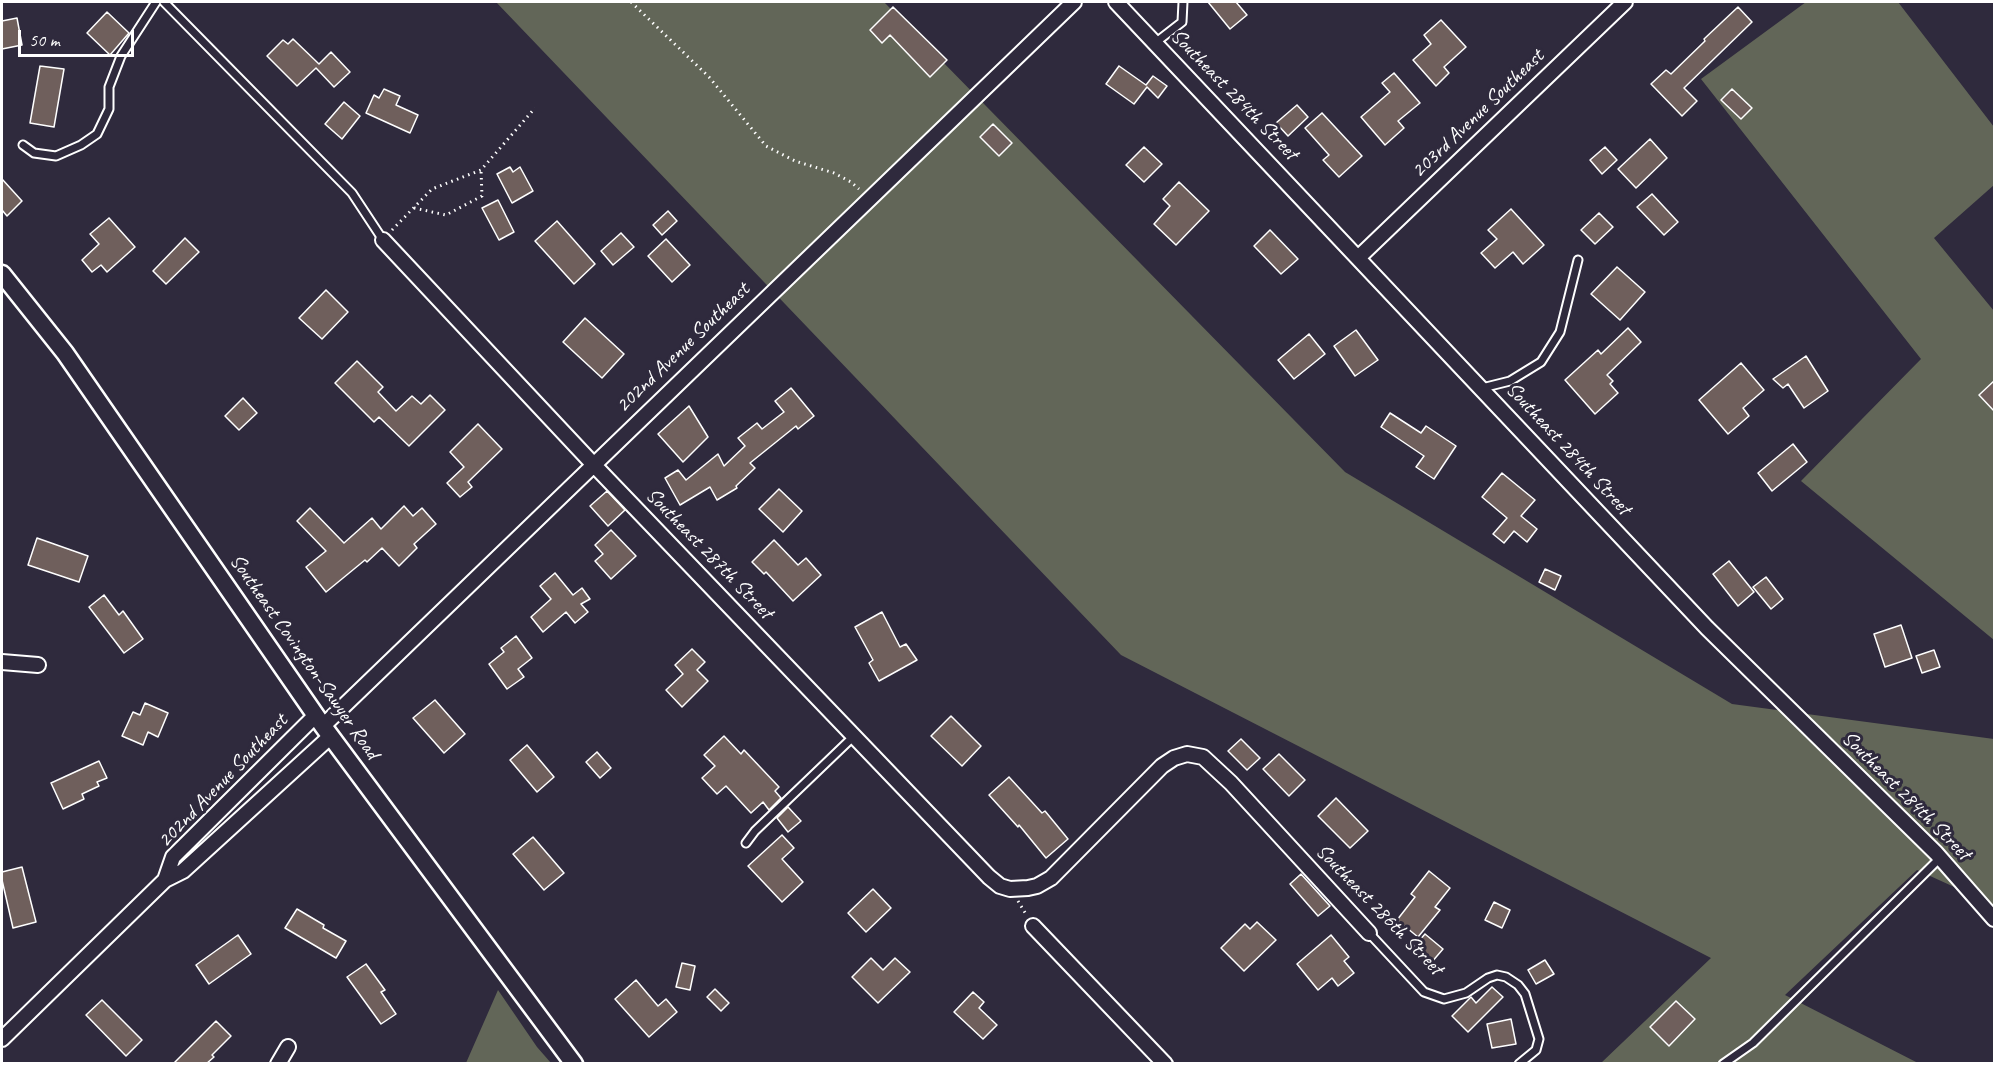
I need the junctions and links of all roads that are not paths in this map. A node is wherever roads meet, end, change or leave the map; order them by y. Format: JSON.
{"nodes":[{"id":1,"x":156,"y":2,"type":"edge"},
{"id":2,"x":164,"y":2,"type":"edge"},
{"id":3,"x":1074,"y":2,"type":"edge"},
{"id":4,"x":1116,"y":2,"type":"edge"},
{"id":5,"x":1183,"y":2,"type":"edge"},
{"id":6,"x":1625,"y":2,"type":"edge"},
{"id":7,"x":1155,"y":43,"type":"junction"},
{"id":8,"x":23,"y":145,"type":"dead end"},
{"id":9,"x":383,"y":240,"type":"joint"},
{"id":10,"x":1359,"y":257,"type":"junction"},
{"id":11,"x":1578,"y":260,"type":"dead end"},
{"id":12,"x":2,"y":274,"type":"edge"},
{"id":13,"x":1482,"y":388,"type":"junction"},
{"id":14,"x":593,"y":464,"type":"junction"},
{"id":15,"x":2,"y":662,"type":"edge"},
{"id":16,"x":38,"y":665,"type":"dead end"},
{"id":17,"x":323,"y":726,"type":"junction"},
{"id":18,"x":854,"y":736,"type":"junction"},
{"id":19,"x":1187,"y":754,"type":"joint"},
{"id":20,"x":746,"y":843,"type":"dead end"},
{"id":21,"x":1940,"y":858,"type":"junction"},
{"id":22,"x":165,"y":880,"type":"junction"},
{"id":23,"x":1995,"y":919,"type":"edge"},
{"id":24,"x":1033,"y":926,"type":"road end"},
{"id":25,"x":1369,"y":933,"type":"joint"},
{"id":26,"x":2,"y":1039,"type":"edge"},
{"id":27,"x":288,"y":1047,"type":"dead end"},
{"id":28,"x":278,"y":1064,"type":"edge"},
{"id":29,"x":574,"y":1064,"type":"edge"},
{"id":30,"x":1165,"y":1064,"type":"edge"},
{"id":31,"x":1519,"y":1064,"type":"edge"},
{"id":32,"x":1723,"y":1064,"type":"edge"}],
"edges":[{"from":1,"to":8,"type":"lane"},
{"from":2,"to":9,"type":"lane"},
{"from":3,"to":14,"type":"street","name":"202nd Avenue Southeast"},
{"from":4,"to":7,"type":"street","name":"Southeast 284th Street"},
{"from":5,"to":7,"type":"lane"},
{"from":6,"to":10,"type":"street","name":"203rd Avenue Southeast"},
{"from":7,"to":10,"type":"street","name":"Southeast 284th Street"},
{"from":9,"to":14,"type":"street","name":"Southeast 287th Street"},
{"from":10,"to":13,"type":"street","name":"Southeast 284th Street"},
{"from":11,"to":13,"type":"lane"},
{"from":12,"to":17,"type":"street","name":"Southeast Covington-Sawyer Road"},
{"from":13,"to":21,"type":"street","name":"Southeast 284th Street"},
{"from":14,"to":17,"type":"street","name":"202nd Avenue Southeast"},
{"from":14,"to":18,"type":"street","name":"Southeast 287th Street"},
{"from":15,"to":16,"type":"street"},
{"from":17,"to":22,"type":"street","name":"202nd Avenue Southeast"},
{"from":17,"to":22,"type":"street","name":"202nd Avenue Southeast"},
{"from":17,"to":29,"type":"street","name":"Southeast Covington-Sawyer Road"},
{"from":18,"to":19,"type":"street","name":"Southeast 287th Street"},
{"from":18,"to":20,"type":"lane"},
{"from":19,"to":25,"type":"street","name":"Southeast 286th Street"},
{"from":21,"to":23,"type":"street","name":"Southeast 284th Street"},
{"from":21,"to":32,"type":"lane"},
{"from":22,"to":26,"type":"street","name":"202nd Avenue Southeast"},
{"from":24,"to":30,"type":"street"},
{"from":25,"to":31,"type":"lane","name":"Southeast 286th Street"},
{"from":27,"to":28,"type":"street"}]}
